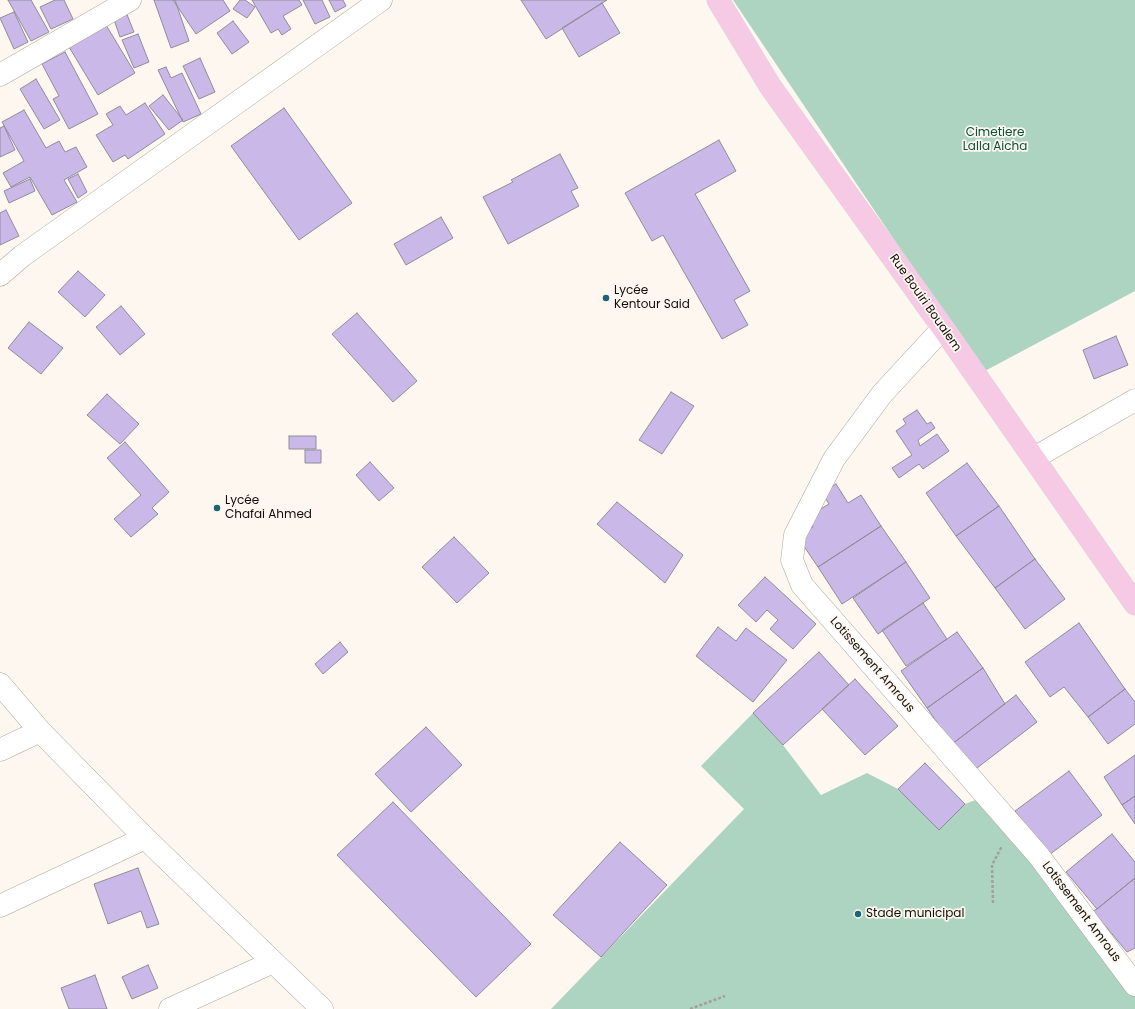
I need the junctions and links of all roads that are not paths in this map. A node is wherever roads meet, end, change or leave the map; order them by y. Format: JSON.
{"nodes":[{"id":1,"x":130,"y":0,"type":"edge"},
{"id":2,"x":381,"y":0,"type":"edge"},
{"id":3,"x":718,"y":0,"type":"edge"},
{"id":4,"x":0,"y":75,"type":"edge"},
{"id":5,"x":2,"y":269,"type":"edge"},
{"id":6,"x":943,"y":328,"type":"junction"},
{"id":7,"x":1135,"y":400,"type":"edge"},
{"id":8,"x":1034,"y":458,"type":"junction"},
{"id":9,"x":1135,"y":604,"type":"edge"},
{"id":10,"x":0,"y":684,"type":"edge"},
{"id":11,"x":40,"y":731,"type":"junction"},
{"id":12,"x":0,"y":750,"type":"edge"},
{"id":13,"x":145,"y":838,"type":"junction"},
{"id":14,"x":0,"y":906,"type":"edge"},
{"id":15,"x":273,"y":962,"type":"junction"},
{"id":16,"x":1135,"y":985,"type":"edge"},
{"id":17,"x":170,"y":1009,"type":"edge"},
{"id":18,"x":322,"y":1009,"type":"edge"}],
"edges":[{"from":1,"to":4,"type":"street"},
{"from":2,"to":5,"type":"street"},
{"from":3,"to":6,"type":"main road","name":"Rue Bouiri Boualem"},
{"from":6,"to":8,"type":"main road","name":"Rue Bouiri Boualem"},
{"from":6,"to":16,"type":"street","name":"Lotissement Amrous"},
{"from":7,"to":8,"type":"street"},
{"from":8,"to":9,"type":"main road","name":"Rue Bouiri Boualem"},
{"from":10,"to":11,"type":"street"},
{"from":11,"to":12,"type":"street"},
{"from":11,"to":13,"type":"street"},
{"from":13,"to":14,"type":"street"},
{"from":13,"to":15,"type":"street"},
{"from":15,"to":17,"type":"street"},
{"from":15,"to":18,"type":"street"}]}
